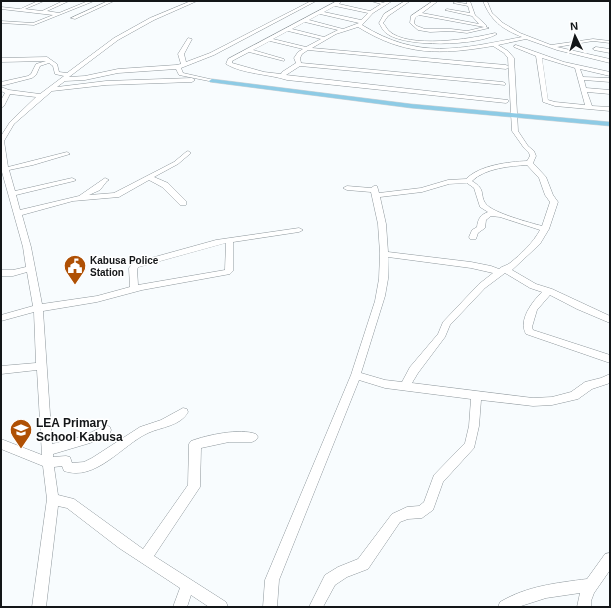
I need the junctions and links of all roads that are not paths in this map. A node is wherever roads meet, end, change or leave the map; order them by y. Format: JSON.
{"nodes":[{"id":1,"x":42,"y":1,"type":"edge"},
{"id":2,"x":67,"y":1,"type":"edge"},
{"id":3,"x":92,"y":1,"type":"edge"},
{"id":4,"x":112,"y":1,"type":"edge"},
{"id":5,"x":195,"y":1,"type":"edge"},
{"id":6,"x":314,"y":1,"type":"edge"},
{"id":7,"x":373,"y":1,"type":"edge"},
{"id":8,"x":390,"y":1,"type":"edge"},
{"id":9,"x":408,"y":1,"type":"edge"},
{"id":10,"x":436,"y":1,"type":"edge"},
{"id":11,"x":485,"y":1,"type":"edge"},
{"id":12,"x":336,"y":3,"type":"edge"},
{"id":13,"x":381,"y":3,"type":"dead end"},
{"id":14,"x":455,"y":3,"type":"dead end"},
{"id":15,"x":468,"y":3,"type":"edge"},
{"id":16,"x":85,"y":4,"type":"junction"},
{"id":17,"x":102,"y":5,"type":"junction"},
{"id":18,"x":2,"y":7,"type":"edge"},
{"id":19,"x":21,"y":10,"type":"junction"},
{"id":20,"x":448,"y":10,"type":"dead end"},
{"id":21,"x":43,"y":11,"type":"junction"},
{"id":22,"x":319,"y":12,"type":"junction"},
{"id":23,"x":371,"y":12,"type":"junction"},
{"id":24,"x":418,"y":13,"type":"junction"},
{"id":25,"x":60,"y":14,"type":"junction"},
{"id":26,"x":473,"y":15,"type":"junction"},
{"id":27,"x":73,"y":18,"type":"dead end"},
{"id":28,"x":304,"y":20,"type":"junction"},
{"id":29,"x":1,"y":22,"type":"edge"},
{"id":30,"x":360,"y":24,"type":"junction"},
{"id":31,"x":485,"y":27,"type":"junction"},
{"id":32,"x":287,"y":29,"type":"junction"},
{"id":33,"x":344,"y":30,"type":"junction"},
{"id":34,"x":495,"y":34,"type":"junction"},
{"id":35,"x":324,"y":38,"type":"junction"},
{"id":36,"x":525,"y":38,"type":"junction"},
{"id":37,"x":190,"y":39,"type":"dead end"},
{"id":38,"x":268,"y":39,"type":"junction"},
{"id":39,"x":510,"y":41,"type":"junction"},
{"id":40,"x":610,"y":42,"type":"edge"},
{"id":41,"x":494,"y":44,"type":"junction"},
{"id":42,"x":516,"y":46,"type":"dead end"},
{"id":43,"x":551,"y":46,"type":"junction"},
{"id":44,"x":308,"y":49,"type":"junction"},
{"id":45,"x":527,"y":49,"type":"junction"},
{"id":46,"x":596,"y":49,"type":"dead end"},
{"id":47,"x":248,"y":50,"type":"junction"},
{"id":48,"x":610,"y":51,"type":"edge"},
{"id":49,"x":508,"y":54,"type":"junction"},
{"id":50,"x":539,"y":56,"type":"junction"},
{"id":51,"x":1,"y":60,"type":"edge"},
{"id":52,"x":282,"y":60,"type":"dead end"},
{"id":53,"x":51,"y":61,"type":"junction"},
{"id":54,"x":610,"y":61,"type":"edge"},
{"id":55,"x":184,"y":64,"type":"junction"},
{"id":56,"x":299,"y":64,"type":"junction"},
{"id":57,"x":177,"y":67,"type":"junction"},
{"id":58,"x":506,"y":67,"type":"dead end"},
{"id":59,"x":577,"y":67,"type":"junction"},
{"id":60,"x":104,"y":74,"type":"junction"},
{"id":61,"x":610,"y":74,"type":"edge"},
{"id":62,"x":283,"y":76,"type":"junction"},
{"id":63,"x":66,"y":77,"type":"junction"},
{"id":64,"x":580,"y":78,"type":"junction"},
{"id":65,"x":202,"y":80,"type":"junction"},
{"id":66,"x":610,"y":80,"type":"edge"},
{"id":67,"x":212,"y":81,"type":"joint"},
{"id":68,"x":1,"y":84,"type":"edge"},
{"id":69,"x":95,"y":84,"type":"junction"},
{"id":70,"x":503,"y":84,"type":"dead end"},
{"id":71,"x":1,"y":89,"type":"edge"},
{"id":72,"x":52,"y":89,"type":"junction"},
{"id":73,"x":584,"y":90,"type":"junction"},
{"id":74,"x":8,"y":92,"type":"junction"},
{"id":75,"x":610,"y":92,"type":"edge"},
{"id":76,"x":41,"y":96,"type":"junction"},
{"id":77,"x":506,"y":101,"type":"dead end"},
{"id":78,"x":1,"y":106,"type":"edge"},
{"id":79,"x":589,"y":107,"type":"junction"},
{"id":80,"x":610,"y":108,"type":"edge"},
{"id":81,"x":516,"y":116,"type":"junction"},
{"id":82,"x":610,"y":124,"type":"edge"},
{"id":83,"x":1,"y":140,"type":"edge"},
{"id":84,"x":188,"y":153,"type":"dead end"},
{"id":85,"x":67,"y":154,"type":"dead end"},
{"id":86,"x":529,"y":163,"type":"junction"},
{"id":87,"x":3,"y":170,"type":"edge"},
{"id":88,"x":148,"y":177,"type":"junction"},
{"id":89,"x":72,"y":180,"type":"dead end"},
{"id":90,"x":105,"y":180,"type":"dead end"},
{"id":91,"x":468,"y":181,"type":"junction"},
{"id":92,"x":347,"y":188,"type":"dead end"},
{"id":93,"x":375,"y":191,"type":"junction"},
{"id":94,"x":13,"y":194,"type":"junction"},
{"id":95,"x":73,"y":200,"type":"junction"},
{"id":96,"x":183,"y":203,"type":"dead end"},
{"id":97,"x":19,"y":213,"type":"junction"},
{"id":98,"x":496,"y":214,"type":"junction"},
{"id":99,"x":546,"y":229,"type":"junction"},
{"id":100,"x":300,"y":230,"type":"dead end"},
{"id":101,"x":473,"y":237,"type":"dead end"},
{"id":102,"x":228,"y":240,"type":"junction"},
{"id":103,"x":384,"y":254,"type":"junction"},
{"id":104,"x":30,"y":269,"type":"junction"},
{"id":105,"x":501,"y":271,"type":"junction"},
{"id":106,"x":1,"y":273,"type":"edge"},
{"id":107,"x":134,"y":289,"type":"junction"},
{"id":108,"x":549,"y":291,"type":"junction"},
{"id":109,"x":38,"y":310,"type":"junction"},
{"id":110,"x":1,"y":318,"type":"edge"},
{"id":111,"x":610,"y":320,"type":"edge"},
{"id":112,"x":610,"y":359,"type":"edge"},
{"id":113,"x":41,"y":366,"type":"junction"},
{"id":114,"x":1,"y":370,"type":"edge"},
{"id":115,"x":356,"y":375,"type":"junction"},
{"id":116,"x":610,"y":378,"type":"edge"},
{"id":117,"x":405,"y":386,"type":"junction"},
{"id":118,"x":476,"y":396,"type":"junction"},
{"id":119,"x":183,"y":412,"type":"dead end"},
{"id":120,"x":106,"y":430,"type":"dead end"},
{"id":121,"x":252,"y":437,"type":"dead end"},
{"id":122,"x":1,"y":444,"type":"edge"},
{"id":123,"x":48,"y":450,"type":"junction"},
{"id":124,"x":48,"y":463,"type":"junction"},
{"id":125,"x":53,"y":499,"type":"junction"},
{"id":126,"x":145,"y":558,"type":"junction"},
{"id":127,"x":610,"y":559,"type":"edge"},
{"id":128,"x":591,"y":585,"type":"junction"},
{"id":129,"x":188,"y":586,"type":"junction"},
{"id":130,"x":39,"y":607,"type":"edge"},
{"id":131,"x":180,"y":607,"type":"edge"},
{"id":132,"x":221,"y":607,"type":"edge"},
{"id":133,"x":270,"y":607,"type":"edge"},
{"id":134,"x":316,"y":607,"type":"edge"},
{"id":135,"x":505,"y":607,"type":"edge"},
{"id":136,"x":584,"y":607,"type":"edge"}],
"edges":[{"from":1,"to":19,"type":"street"},
{"from":2,"to":21,"type":"street"},
{"from":3,"to":16,"type":"street"},
{"from":4,"to":17,"type":"street"},
{"from":5,"to":63,"type":"street"},
{"from":6,"to":55,"type":"street"},
{"from":7,"to":13,"type":"street"},
{"from":8,"to":23,"type":"street"},
{"from":9,"to":34,"type":"street"},
{"from":10,"to":24,"type":"street"},
{"from":11,"to":36,"type":"street"},
{"from":12,"to":22,"type":"street"},
{"from":12,"to":23,"type":"street"},
{"from":14,"to":15,"type":"street"},
{"from":15,"to":26,"type":"street"},
{"from":16,"to":17,"type":"street"},
{"from":16,"to":25,"type":"street"},
{"from":17,"to":27,"type":"street"},
{"from":18,"to":19,"type":"street"},
{"from":19,"to":21,"type":"street"},
{"from":20,"to":26,"type":"street"},
{"from":21,"to":25,"type":"street"},
{"from":22,"to":28,"type":"street"},
{"from":22,"to":30,"type":"street"},
{"from":23,"to":30,"type":"street"},
{"from":24,"to":31,"type":"street"},
{"from":24,"to":31,"type":"street"},
{"from":25,"to":29,"type":"street"},
{"from":26,"to":31,"type":"street"},
{"from":28,"to":32,"type":"street"},
{"from":28,"to":33,"type":"street"},
{"from":30,"to":33,"type":"street"},
{"from":30,"to":41,"type":"street"},
{"from":31,"to":34,"type":"street"},
{"from":32,"to":35,"type":"street"},
{"from":32,"to":38,"type":"street"},
{"from":33,"to":35,"type":"street"},
{"from":34,"to":39,"type":"street"},
{"from":35,"to":44,"type":"street"},
{"from":36,"to":39,"type":"street"},
{"from":36,"to":43,"type":"street"},
{"from":37,"to":55,"type":"street"},
{"from":38,"to":44,"type":"street"},
{"from":38,"to":47,"type":"street"},
{"from":39,"to":41,"type":"street"},
{"from":40,"to":43,"type":"street"},
{"from":41,"to":49,"type":"street"},
{"from":42,"to":45,"type":"street"},
{"from":43,"to":54,"type":"street"},
{"from":44,"to":56,"type":"street"},
{"from":44,"to":58,"type":"street"},
{"from":45,"to":49,"type":"street"},
{"from":45,"to":50,"type":"street"},
{"from":46,"to":48,"type":"street"},
{"from":47,"to":52,"type":"street"},
{"from":47,"to":62,"type":"street"},
{"from":49,"to":81,"type":"street"},
{"from":50,"to":59,"type":"street"},
{"from":50,"to":79,"type":"street"},
{"from":51,"to":53,"type":"street"},
{"from":53,"to":63,"type":"street"},
{"from":53,"to":68,"type":"street"},
{"from":55,"to":57,"type":"street"},
{"from":56,"to":62,"type":"street"},
{"from":56,"to":70,"type":"street"},
{"from":57,"to":60,"type":"street"},
{"from":57,"to":65,"type":"street"},
{"from":59,"to":61,"type":"street"},
{"from":59,"to":64,"type":"street"},
{"from":60,"to":63,"type":"street"},
{"from":60,"to":69,"type":"street"},
{"from":62,"to":77,"type":"street"},
{"from":63,"to":72,"type":"street"},
{"from":64,"to":66,"type":"street"},
{"from":64,"to":73,"type":"street"},
{"from":65,"to":67,"type":"street"},
{"from":65,"to":69,"type":"street"},
{"from":67,"to":81,"type":"main road"},
{"from":69,"to":72,"type":"street"},
{"from":71,"to":74,"type":"street"},
{"from":72,"to":76,"type":"street"},
{"from":73,"to":75,"type":"street"},
{"from":73,"to":79,"type":"street"},
{"from":74,"to":76,"type":"street"},
{"from":74,"to":78,"type":"street"},
{"from":76,"to":83,"type":"street"},
{"from":79,"to":80,"type":"street"},
{"from":81,"to":82,"type":"main road"},
{"from":81,"to":86,"type":"street"},
{"from":83,"to":87,"type":"street"},
{"from":84,"to":88,"type":"street"},
{"from":85,"to":87,"type":"street"},
{"from":86,"to":91,"type":"street"},
{"from":86,"to":99,"type":"street"},
{"from":87,"to":94,"type":"street"},
{"from":88,"to":95,"type":"street"},
{"from":88,"to":96,"type":"street"},
{"from":89,"to":94,"type":"street"},
{"from":90,"to":95,"type":"street"},
{"from":91,"to":93,"type":"street"},
{"from":91,"to":98,"type":"street"},
{"from":92,"to":93,"type":"street"},
{"from":93,"to":103,"type":"street"},
{"from":94,"to":97,"type":"street"},
{"from":95,"to":97,"type":"street"},
{"from":97,"to":104,"type":"street"},
{"from":98,"to":99,"type":"street"},
{"from":98,"to":101,"type":"street"},
{"from":99,"to":105,"type":"street"},
{"from":100,"to":102,"type":"street"},
{"from":102,"to":107,"type":"street"},
{"from":102,"to":107,"type":"street"},
{"from":103,"to":105,"type":"street"},
{"from":103,"to":115,"type":"street"},
{"from":104,"to":106,"type":"street"},
{"from":104,"to":109,"type":"street"},
{"from":105,"to":108,"type":"street"},
{"from":105,"to":117,"type":"street"},
{"from":107,"to":109,"type":"street"},
{"from":108,"to":111,"type":"street"},
{"from":108,"to":112,"type":"street"},
{"from":109,"to":110,"type":"street"},
{"from":109,"to":113,"type":"street"},
{"from":113,"to":114,"type":"street"},
{"from":113,"to":123,"type":"street"},
{"from":115,"to":117,"type":"street"},
{"from":115,"to":133,"type":"street"},
{"from":116,"to":118,"type":"street"},
{"from":117,"to":118,"type":"street"},
{"from":118,"to":134,"type":"street"},
{"from":119,"to":124,"type":"street"},
{"from":120,"to":123,"type":"street"},
{"from":121,"to":126,"type":"street"},
{"from":122,"to":124,"type":"street"},
{"from":123,"to":124,"type":"street"},
{"from":124,"to":125,"type":"street"},
{"from":125,"to":126,"type":"street"},
{"from":125,"to":130,"type":"street"},
{"from":126,"to":129,"type":"street"},
{"from":127,"to":128,"type":"street"},
{"from":128,"to":135,"type":"street"},
{"from":128,"to":136,"type":"street"},
{"from":129,"to":131,"type":"street"},
{"from":129,"to":132,"type":"street"}]}
